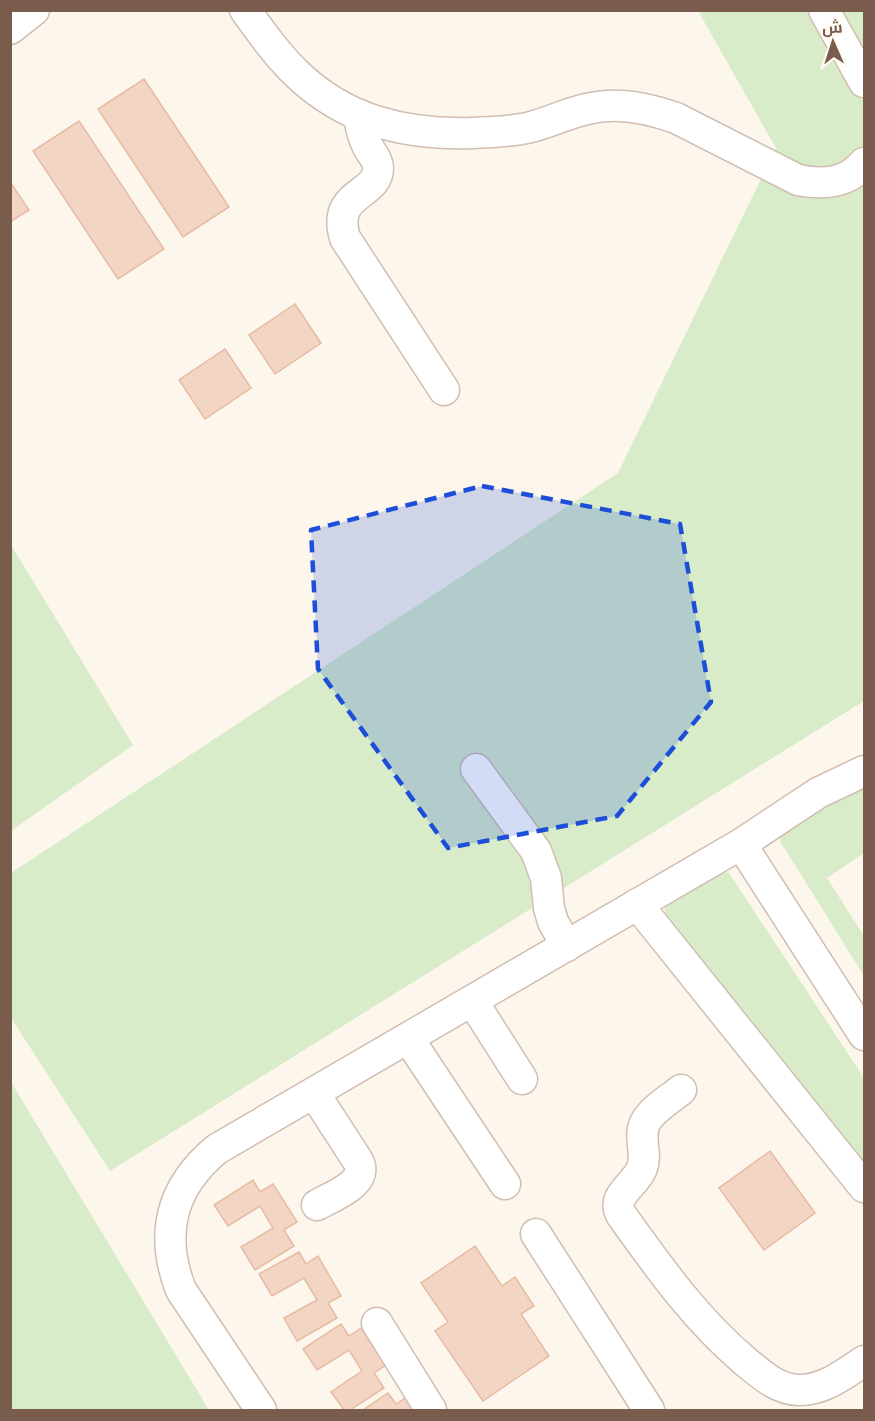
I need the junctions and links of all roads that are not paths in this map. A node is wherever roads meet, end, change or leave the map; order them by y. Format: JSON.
{"nodes":[{"id":1,"x":34,"y":10,"type":"edge"},
{"id":2,"x":245,"y":10,"type":"edge"},
{"id":3,"x":824,"y":10,"type":"edge"},
{"id":4,"x":10,"y":29,"type":"edge"},
{"id":5,"x":864,"y":82,"type":"edge"},
{"id":6,"x":359,"y":115,"type":"junction"},
{"id":7,"x":864,"y":163,"type":"edge"},
{"id":8,"x":444,"y":390,"type":"dead end"},
{"id":9,"x":864,"y":749,"type":"edge"},
{"id":10,"x":476,"y":769,"type":"dead end"},
{"id":11,"x":864,"y":771,"type":"edge"},
{"id":12,"x":818,"y":793,"type":"junction"},
{"id":13,"x":741,"y":844,"type":"junction"},
{"id":14,"x":638,"y":904,"type":"junction"},
{"id":15,"x":567,"y":946,"type":"junction"},
{"id":16,"x":473,"y":1002,"type":"junction"},
{"id":17,"x":864,"y":1035,"type":"edge"},
{"id":18,"x":408,"y":1038,"type":"junction"},
{"id":19,"x":522,"y":1079,"type":"dead end"},
{"id":20,"x":681,"y":1090,"type":"dead end"},
{"id":21,"x":314,"y":1093,"type":"junction"},
{"id":22,"x":505,"y":1184,"type":"dead end"},
{"id":23,"x":864,"y":1187,"type":"edge"},
{"id":24,"x":318,"y":1205,"type":"dead end"},
{"id":25,"x":536,"y":1234,"type":"dead end"},
{"id":26,"x":377,"y":1323,"type":"dead end"},
{"id":27,"x":864,"y":1361,"type":"edge"},
{"id":28,"x":261,"y":1410,"type":"edge"},
{"id":29,"x":431,"y":1410,"type":"edge"},
{"id":30,"x":649,"y":1410,"type":"edge"}],
"edges":[{"from":1,"to":4,"type":"lane"},
{"from":2,"to":6,"type":"lane"},
{"from":3,"to":5,"type":"lane"},
{"from":6,"to":7,"type":"lane"},
{"from":6,"to":8,"type":"lane"},
{"from":9,"to":12,"type":"lane"},
{"from":10,"to":15,"type":"lane"},
{"from":11,"to":12,"type":"lane"},
{"from":12,"to":13,"type":"lane"},
{"from":13,"to":14,"type":"lane"},
{"from":13,"to":17,"type":"lane"},
{"from":14,"to":15,"type":"lane"},
{"from":14,"to":23,"type":"lane"},
{"from":15,"to":16,"type":"lane"},
{"from":16,"to":18,"type":"lane"},
{"from":16,"to":19,"type":"lane"},
{"from":18,"to":21,"type":"lane"},
{"from":18,"to":22,"type":"lane"},
{"from":20,"to":27,"type":"lane"},
{"from":21,"to":24,"type":"lane"},
{"from":21,"to":28,"type":"lane"},
{"from":25,"to":30,"type":"lane"},
{"from":26,"to":29,"type":"lane"}]}
